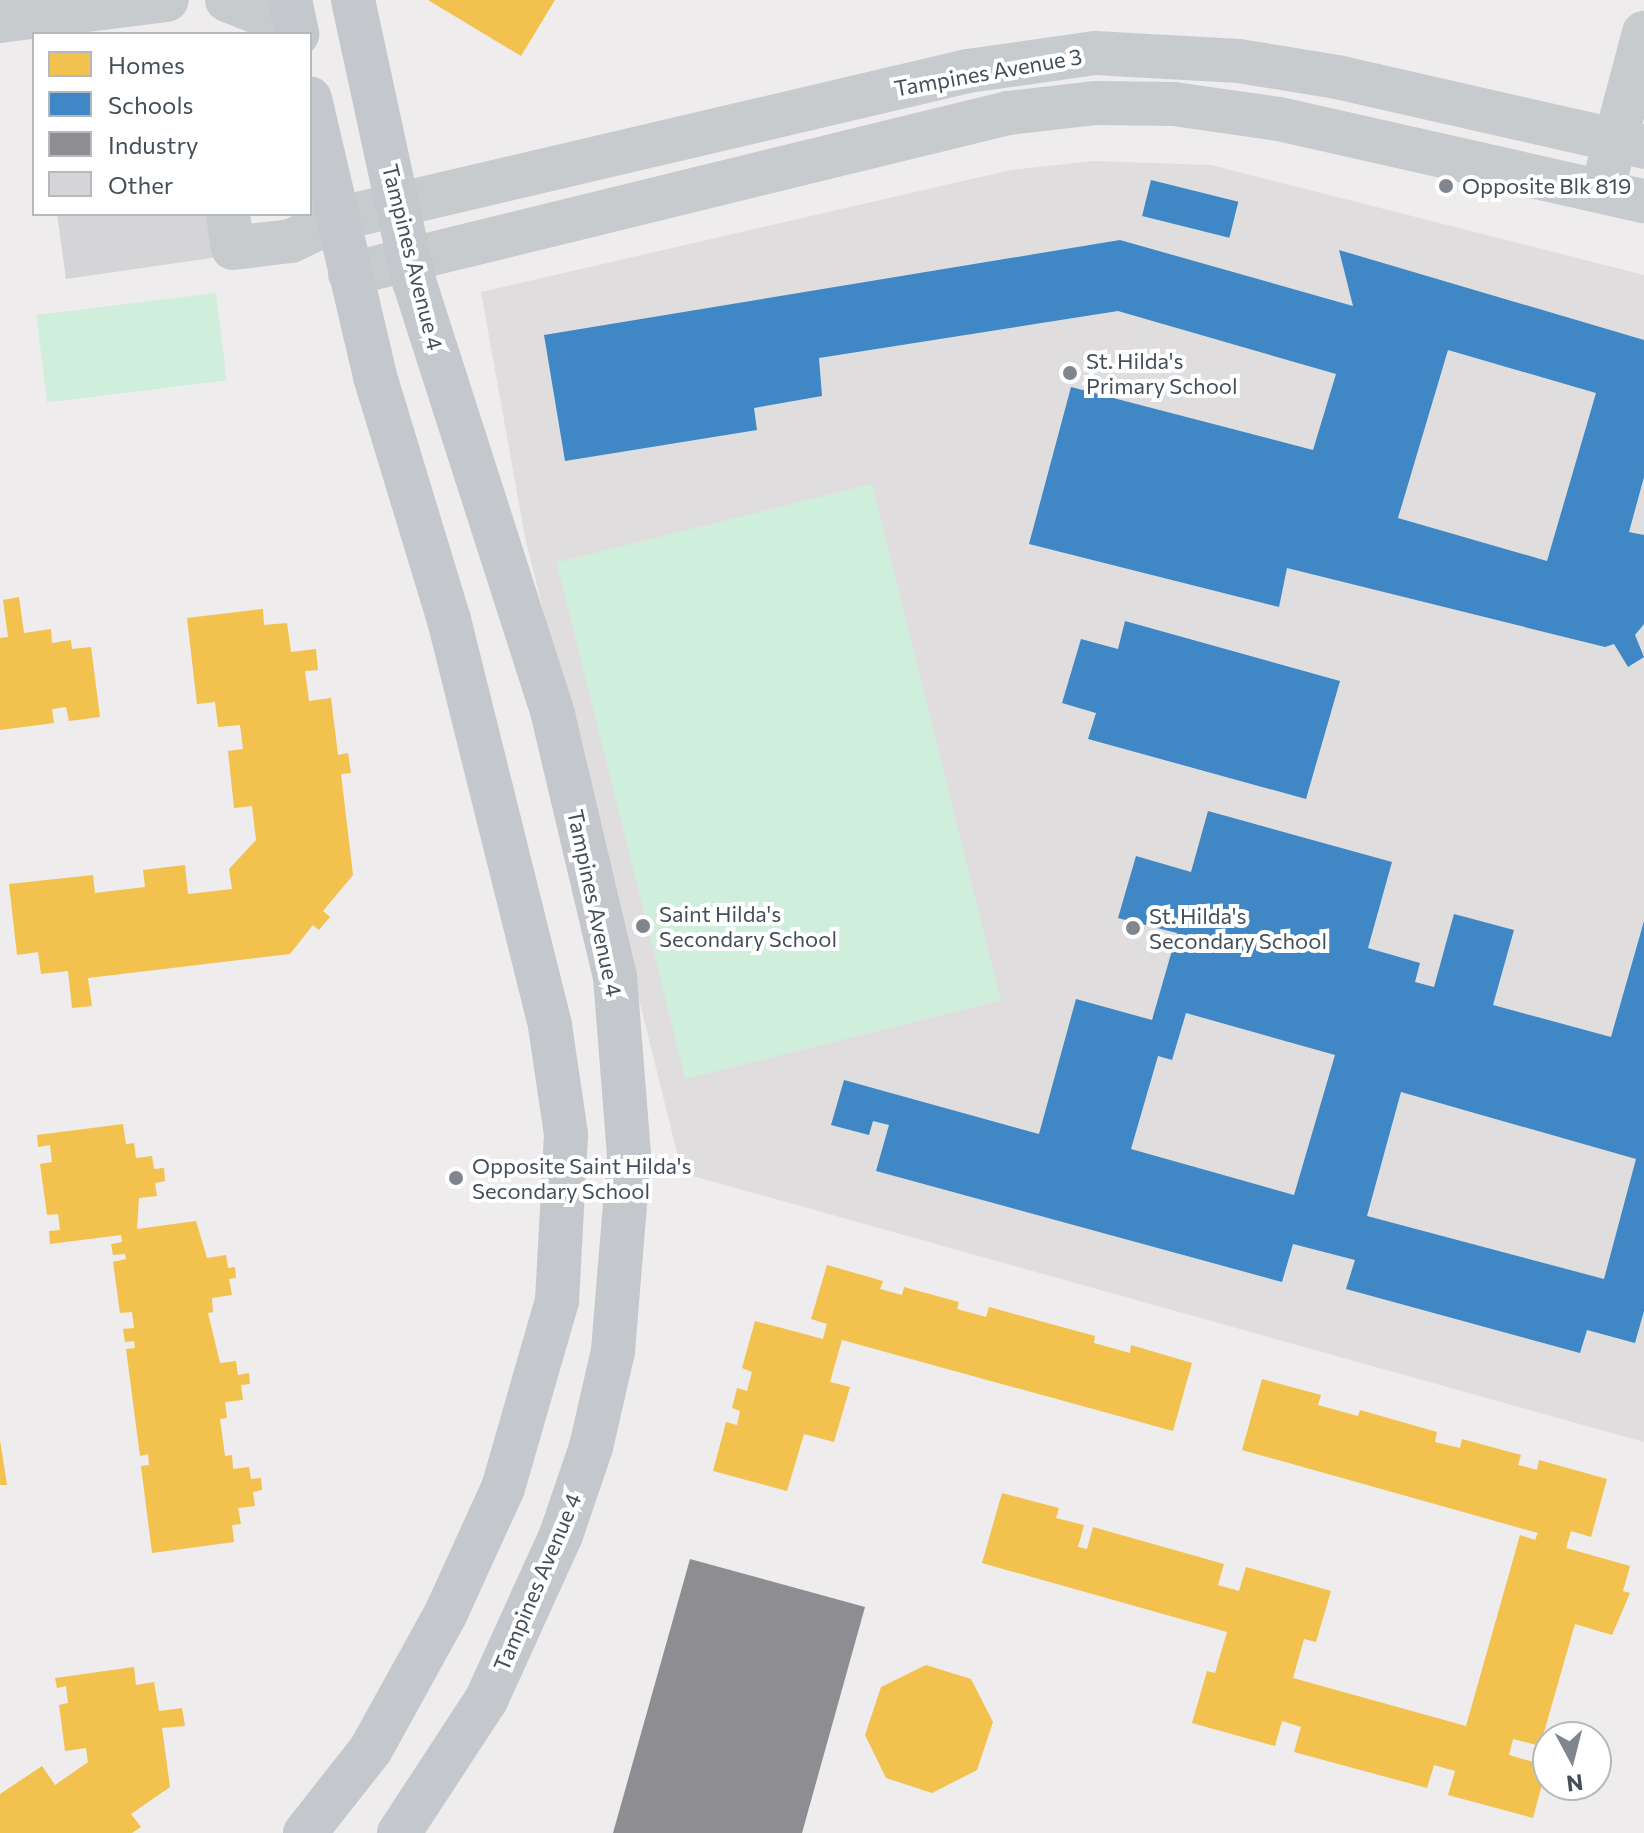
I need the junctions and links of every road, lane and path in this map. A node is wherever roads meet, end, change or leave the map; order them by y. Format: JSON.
{"nodes":[{"id":1,"x":167,"y":0,"type":"edge"},
{"id":2,"x":227,"y":0,"type":"edge"},
{"id":3,"x":353,"y":0,"type":"edge"},
{"id":4,"x":28,"y":18,"type":"edge"},
{"id":5,"x":294,"y":20,"type":"edge"},
{"id":6,"x":1644,"y":33,"type":"edge"},
{"id":7,"x":312,"y":108,"type":"edge"},
{"id":8,"x":1634,"y":147,"type":"edge"},
{"id":9,"x":1626,"y":196,"type":"edge"},
{"id":10,"x":398,"y":205,"type":"junction"},
{"id":11,"x":228,"y":216,"type":"edge"},
{"id":12,"x":337,"y":219,"type":"junction"},
{"id":13,"x":410,"y":260,"type":"junction"},
{"id":14,"x":350,"y":274,"type":"junction"},
{"id":15,"x":305,"y":1833,"type":"edge"},
{"id":16,"x":399,"y":1833,"type":"edge"}],
"edges":[{"from":1,"to":4,"type":"street"},
{"from":2,"to":5,"type":"street"},
{"from":3,"to":10,"type":"main road","name":"Tampines Avenue 4"},
{"from":6,"to":8,"type":"street"},
{"from":7,"to":12,"type":"main road"},
{"from":8,"to":9,"type":"street"},
{"from":8,"to":10,"type":"street","name":"Tampines Avenue 3"},
{"from":9,"to":13,"type":"street","name":"Tampines Avenue 3"},
{"from":10,"to":12,"type":"street","name":"Tampines Avenue 3"},
{"from":10,"to":13,"type":"main road","name":"Tampines Avenue 4"},
{"from":11,"to":12,"type":"street","name":"Tampines Avenue 3"},
{"from":12,"to":14,"type":"main road"},
{"from":13,"to":14,"type":"street","name":"Tampines Avenue 3"},
{"from":13,"to":16,"type":"main road","name":"Tampines Avenue 4"},
{"from":14,"to":15,"type":"main road"}]}
